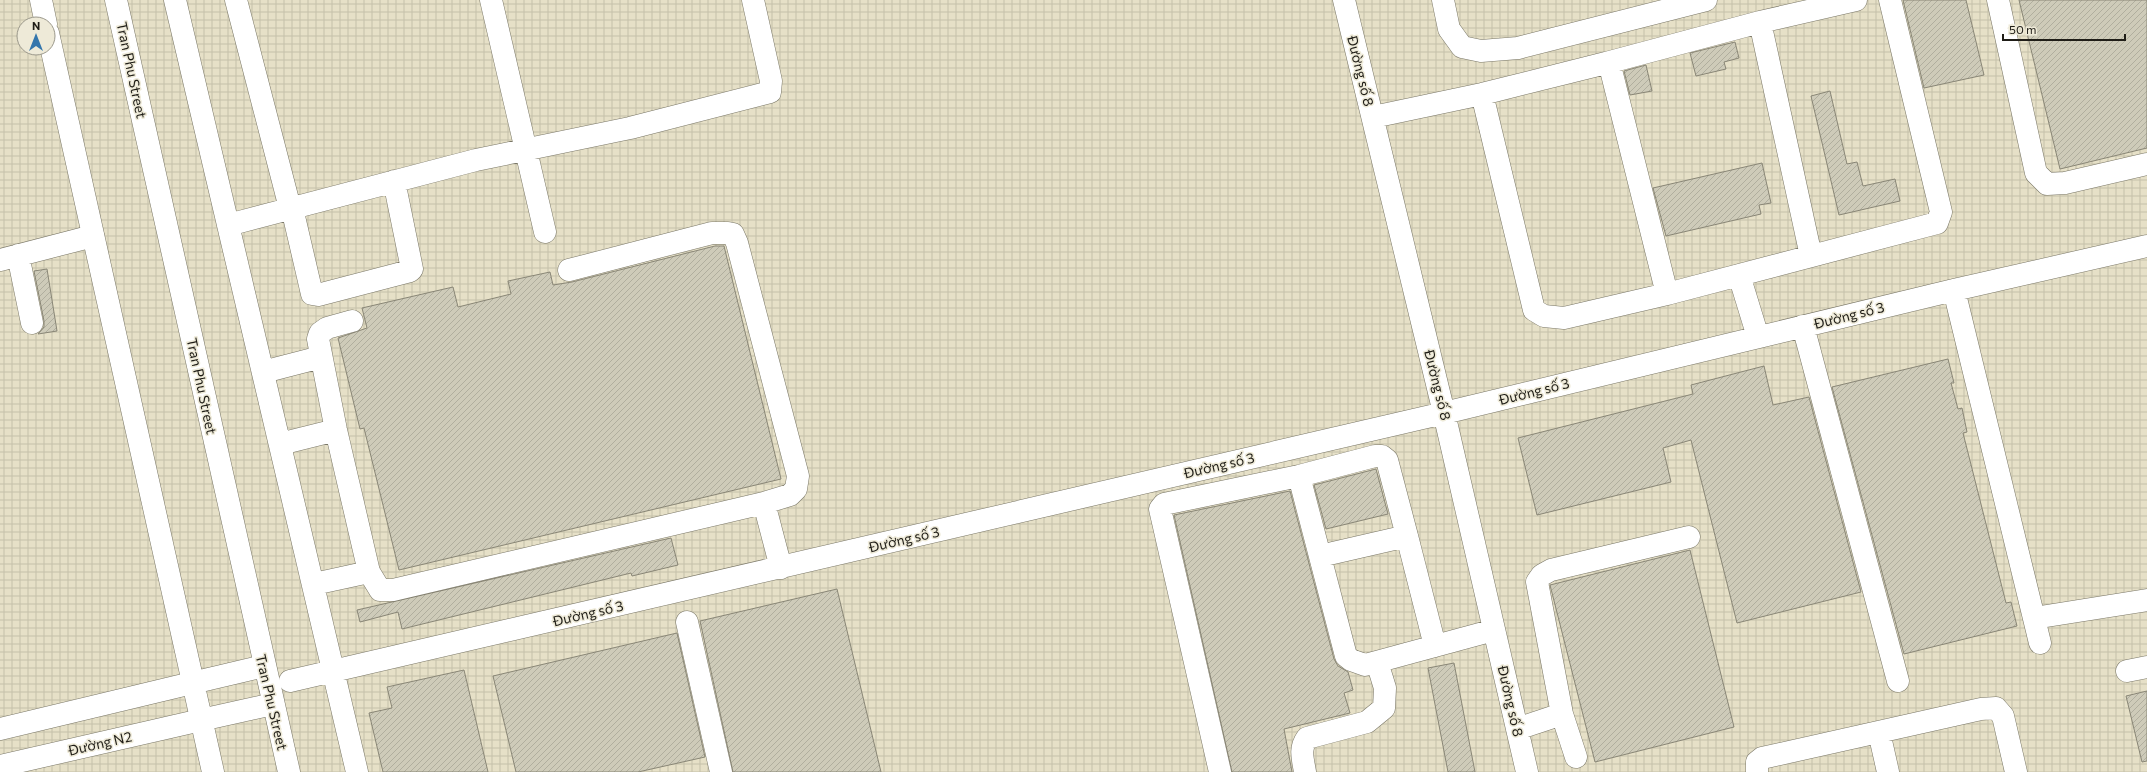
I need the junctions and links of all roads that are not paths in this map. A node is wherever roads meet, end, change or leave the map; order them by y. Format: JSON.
{"nodes":[{"id":1,"x":41,"y":0,"type":"edge"},
{"id":2,"x":116,"y":0,"type":"edge"},
{"id":3,"x":175,"y":0,"type":"edge"},
{"id":4,"x":236,"y":0,"type":"edge"},
{"id":5,"x":491,"y":0,"type":"edge"},
{"id":6,"x":753,"y":0,"type":"edge"},
{"id":7,"x":1344,"y":0,"type":"edge"},
{"id":8,"x":1443,"y":0,"type":"edge"},
{"id":9,"x":1706,"y":0,"type":"edge"},
{"id":10,"x":1856,"y":0,"type":"edge"},
{"id":11,"x":1890,"y":0,"type":"edge"},
{"id":12,"x":1998,"y":0,"type":"edge"},
{"id":13,"x":44,"y":16,"type":"edge"},
{"id":14,"x":1760,"y":22,"type":"junction"},
{"id":15,"x":53,"y":56,"type":"edge"},
{"id":16,"x":1606,"y":64,"type":"junction"},
{"id":17,"x":1482,"y":94,"type":"junction"},
{"id":18,"x":1373,"y":117,"type":"junction"},
{"id":19,"x":528,"y":149,"type":"junction"},
{"id":20,"x":2147,"y":164,"type":"edge"},
{"id":21,"x":394,"y":181,"type":"junction"},
{"id":22,"x":291,"y":208,"type":"junction"},
{"id":23,"x":228,"y":225,"type":"junction"},
{"id":24,"x":546,"y":232,"type":"dead end"},
{"id":25,"x":93,"y":236,"type":"junction"},
{"id":26,"x":2147,"y":246,"type":"edge"},
{"id":27,"x":1811,"y":256,"type":"junction"},
{"id":28,"x":9,"y":258,"type":"edge"},
{"id":29,"x":569,"y":270,"type":"dead end"},
{"id":30,"x":1739,"y":275,"type":"junction"},
{"id":31,"x":1954,"y":290,"type":"junction"},
{"id":32,"x":1667,"y":294,"type":"junction"},
{"id":33,"x":352,"y":321,"type":"dead end"},
{"id":34,"x":32,"y":323,"type":"dead end"},
{"id":35,"x":1804,"y":326,"type":"junction"},
{"id":36,"x":1758,"y":337,"type":"junction"},
{"id":37,"x":321,"y":357,"type":"junction"},
{"id":38,"x":263,"y":372,"type":"junction"},
{"id":39,"x":1444,"y":413,"type":"junction"},
{"id":40,"x":336,"y":430,"type":"junction"},
{"id":41,"x":280,"y":444,"type":"junction"},
{"id":42,"x":1299,"y":476,"type":"junction"},
{"id":43,"x":764,"y":503,"type":"junction"},
{"id":44,"x":1407,"y":536,"type":"junction"},
{"id":45,"x":1689,"y":537,"type":"dead end"},
{"id":46,"x":1320,"y":556,"type":"junction"},
{"id":47,"x":781,"y":568,"type":"junction"},
{"id":48,"x":369,"y":572,"type":"junction"},
{"id":49,"x":314,"y":584,"type":"junction"},
{"id":50,"x":2147,"y":600,"type":"edge"},
{"id":51,"x":2034,"y":618,"type":"junction"},
{"id":52,"x":687,"y":622,"type":"dead end"},
{"id":53,"x":1494,"y":630,"type":"junction"},
{"id":54,"x":2040,"y":643,"type":"dead end"},
{"id":55,"x":1435,"y":646,"type":"junction"},
{"id":56,"x":1377,"y":662,"type":"junction"},
{"id":57,"x":264,"y":666,"type":"junction"},
{"id":58,"x":334,"y":672,"type":"junction"},
{"id":59,"x":290,"y":682,"type":"junction"},
{"id":60,"x":1898,"y":682,"type":"dead end"},
{"id":61,"x":192,"y":683,"type":"junction"},
{"id":62,"x":273,"y":704,"type":"junction"},
{"id":63,"x":1562,"y":714,"type":"junction"},
{"id":64,"x":201,"y":720,"type":"junction"},
{"id":65,"x":0,"y":729,"type":"edge"},
{"id":66,"x":1517,"y":729,"type":"junction"},
{"id":67,"x":1878,"y":732,"type":"junction"},
{"id":68,"x":1576,"y":757,"type":"dead end"},
{"id":69,"x":0,"y":766,"type":"edge"},
{"id":70,"x":213,"y":772,"type":"edge"},
{"id":71,"x":289,"y":772,"type":"edge"},
{"id":72,"x":357,"y":772,"type":"edge"},
{"id":73,"x":721,"y":772,"type":"edge"},
{"id":74,"x":1220,"y":772,"type":"edge"},
{"id":75,"x":1305,"y":772,"type":"edge"},
{"id":76,"x":1527,"y":772,"type":"edge"},
{"id":77,"x":1757,"y":772,"type":"edge"},
{"id":78,"x":1888,"y":772,"type":"edge"},
{"id":79,"x":2016,"y":772,"type":"edge"}],
"edges":[{"from":1,"to":13,"type":"street"},
{"from":2,"to":57,"type":"street","name":"Tran Phu Street"},
{"from":3,"to":23,"type":"street"},
{"from":4,"to":22,"type":"street"},
{"from":5,"to":19,"type":"street"},
{"from":6,"to":19,"type":"street"},
{"from":7,"to":18,"type":"street","name":"Đường số 8"},
{"from":8,"to":9,"type":"street"},
{"from":10,"to":14,"type":"street"},
{"from":11,"to":27,"type":"street"},
{"from":12,"to":20,"type":"street"},
{"from":14,"to":16,"type":"street"},
{"from":14,"to":27,"type":"street"},
{"from":15,"to":25,"type":"street"},
{"from":16,"to":17,"type":"street"},
{"from":16,"to":32,"type":"street"},
{"from":17,"to":18,"type":"street"},
{"from":17,"to":32,"type":"street"},
{"from":18,"to":39,"type":"street","name":"Đường số 8"},
{"from":19,"to":21,"type":"street"},
{"from":19,"to":24,"type":"street"},
{"from":21,"to":22,"type":"street"},
{"from":21,"to":22,"type":"street"},
{"from":22,"to":23,"type":"street"},
{"from":23,"to":38,"type":"street"},
{"from":25,"to":28,"type":"street"},
{"from":25,"to":61,"type":"street"},
{"from":26,"to":31,"type":"street","name":"Đường số 3"},
{"from":27,"to":30,"type":"street"},
{"from":28,"to":34,"type":"street"},
{"from":29,"to":43,"type":"street"},
{"from":30,"to":32,"type":"street"},
{"from":30,"to":36,"type":"street"},
{"from":31,"to":35,"type":"street","name":"Đường số 3"},
{"from":31,"to":51,"type":"street"},
{"from":33,"to":37,"type":"street"},
{"from":35,"to":36,"type":"street","name":"Đường số 3"},
{"from":35,"to":60,"type":"street"},
{"from":36,"to":39,"type":"street","name":"Đường số 3"},
{"from":37,"to":38,"type":"street"},
{"from":37,"to":40,"type":"street"},
{"from":38,"to":41,"type":"street"},
{"from":39,"to":47,"type":"street","name":"Đường số 3"},
{"from":39,"to":53,"type":"street","name":"Đường số 8"},
{"from":40,"to":41,"type":"street"},
{"from":40,"to":48,"type":"street"},
{"from":41,"to":49,"type":"street"},
{"from":42,"to":44,"type":"street"},
{"from":42,"to":46,"type":"street"},
{"from":42,"to":74,"type":"street"},
{"from":43,"to":47,"type":"street"},
{"from":43,"to":48,"type":"street"},
{"from":44,"to":46,"type":"street"},
{"from":44,"to":55,"type":"street"},
{"from":45,"to":63,"type":"street"},
{"from":46,"to":56,"type":"street"},
{"from":47,"to":58,"type":"street","name":"Đường số 3"},
{"from":48,"to":49,"type":"street"},
{"from":49,"to":58,"type":"street"},
{"from":50,"to":51,"type":"street"},
{"from":51,"to":54,"type":"street"},
{"from":52,"to":73,"type":"street"},
{"from":53,"to":55,"type":"street"},
{"from":53,"to":66,"type":"street","name":"Đường số 8"},
{"from":55,"to":56,"type":"street"},
{"from":56,"to":75,"type":"street"},
{"from":57,"to":59,"type":"street"},
{"from":57,"to":61,"type":"street"},
{"from":57,"to":62,"type":"street","name":"Tran Phu Street"},
{"from":58,"to":59,"type":"street","name":"Đường số 3"},
{"from":58,"to":72,"type":"street"},
{"from":59,"to":62,"type":"street"},
{"from":61,"to":64,"type":"street"},
{"from":61,"to":65,"type":"street"},
{"from":62,"to":64,"type":"street","name":"Đường N2"},
{"from":62,"to":71,"type":"street","name":"Tran Phu Street"},
{"from":63,"to":66,"type":"street"},
{"from":63,"to":68,"type":"street"},
{"from":64,"to":69,"type":"street","name":"Đường N2"},
{"from":64,"to":70,"type":"street"},
{"from":66,"to":76,"type":"street","name":"Đường số 8"},
{"from":67,"to":77,"type":"street"},
{"from":67,"to":78,"type":"street"},
{"from":67,"to":79,"type":"street"}]}
